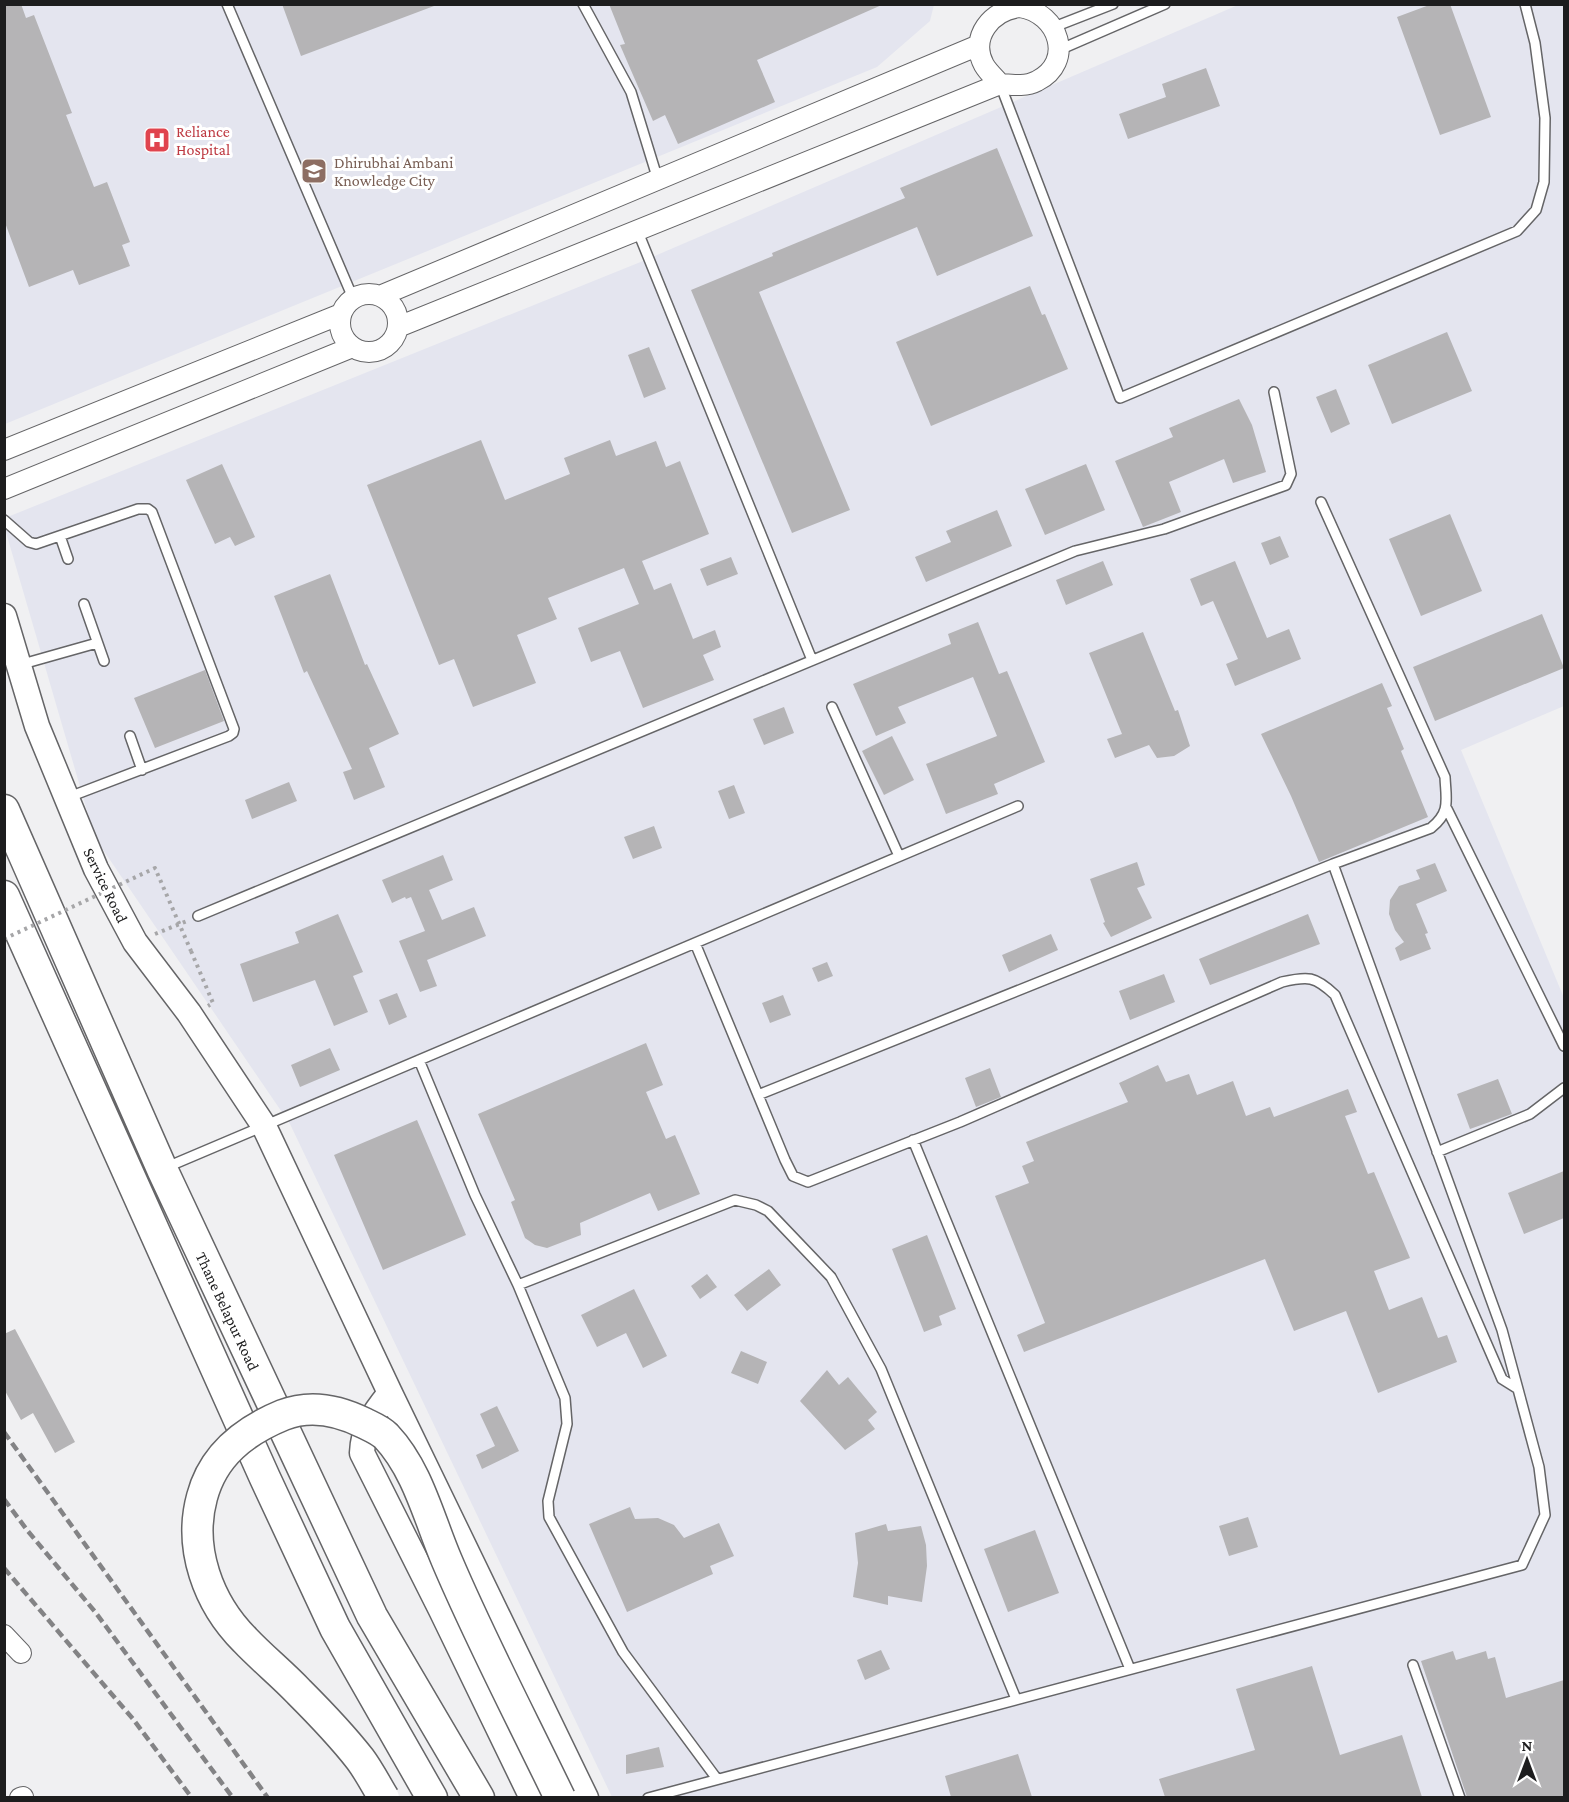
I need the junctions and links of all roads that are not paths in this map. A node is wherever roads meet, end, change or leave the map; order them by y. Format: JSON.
{"nodes":[{"id":1,"x":227,"y":4,"type":"edge"},
{"id":2,"x":583,"y":4,"type":"edge"},
{"id":3,"x":1113,"y":4,"type":"edge"},
{"id":4,"x":1165,"y":4,"type":"edge"},
{"id":5,"x":1525,"y":4,"type":"edge"},
{"id":6,"x":997,"y":8,"type":"edge"},
{"id":7,"x":1038,"y":9,"type":"edge"},
{"id":8,"x":1053,"y":27,"type":"junction"},
{"id":9,"x":979,"y":45,"type":"junction"},
{"id":10,"x":1059,"y":50,"type":"junction"},
{"id":11,"x":1000,"y":84,"type":"junction"},
{"id":12,"x":658,"y":180,"type":"junction"},
{"id":13,"x":638,"y":232,"type":"junction"},
{"id":14,"x":380,"y":296,"type":"junction"},
{"id":15,"x":353,"y":298,"type":"junction"},
{"id":16,"x":341,"y":314,"type":"junction"},
{"id":17,"x":398,"y":327,"type":"junction"},
{"id":18,"x":350,"y":348,"type":"junction"},
{"id":19,"x":1275,"y":392,"type":"dead end"},
{"id":20,"x":4,"y":450,"type":"edge"},
{"id":21,"x":4,"y":489,"type":"edge"},
{"id":22,"x":1321,"y":502,"type":"dead end"},
{"id":23,"x":4,"y":520,"type":"edge"},
{"id":24,"x":60,"y":536,"type":"junction"},
{"id":25,"x":68,"y":559,"type":"dead end"},
{"id":26,"x":84,"y":604,"type":"dead end"},
{"id":27,"x":4,"y":616,"type":"edge"},
{"id":28,"x":98,"y":643,"type":"junction"},
{"id":29,"x":812,"y":660,"type":"junction"},
{"id":30,"x":104,"y":661,"type":"dead end"},
{"id":31,"x":19,"y":665,"type":"junction"},
{"id":32,"x":832,"y":707,"type":"dead end"},
{"id":33,"x":130,"y":736,"type":"dead end"},
{"id":34,"x":142,"y":770,"type":"junction"},
{"id":35,"x":66,"y":798,"type":"junction"},
{"id":36,"x":1018,"y":806,"type":"dead end"},
{"id":37,"x":1447,"y":809,"type":"junction"},
{"id":38,"x":4,"y":810,"type":"edge"},
{"id":39,"x":899,"y":856,"type":"junction"},
{"id":40,"x":1333,"y":864,"type":"junction"},
{"id":41,"x":4,"y":896,"type":"edge"},
{"id":42,"x":198,"y":916,"type":"road end"},
{"id":43,"x":695,"y":943,"type":"junction"},
{"id":44,"x":1564,"y":1046,"type":"edge"},
{"id":45,"x":419,"y":1060,"type":"junction"},
{"id":46,"x":1564,"y":1088,"type":"edge"},
{"id":47,"x":758,"y":1095,"type":"junction"},
{"id":48,"x":264,"y":1126,"type":"junction"},
{"id":49,"x":913,"y":1140,"type":"junction"},
{"id":50,"x":1437,"y":1152,"type":"junction"},
{"id":51,"x":162,"y":1169,"type":"junction"},
{"id":52,"x":518,"y":1285,"type":"junction"},
{"id":53,"x":1518,"y":1389,"type":"junction"},
{"id":54,"x":390,"y":1393,"type":"junction"},
{"id":55,"x":4,"y":1635,"type":"edge"},
{"id":56,"x":21,"y":1653,"type":"dead end"},
{"id":57,"x":1413,"y":1665,"type":"dead end"},
{"id":58,"x":1130,"y":1669,"type":"junction"},
{"id":59,"x":1016,"y":1699,"type":"junction"},
{"id":60,"x":717,"y":1779,"type":"junction"},
{"id":61,"x":384,"y":1797,"type":"edge"},
{"id":62,"x":432,"y":1797,"type":"edge"},
{"id":63,"x":479,"y":1797,"type":"edge"},
{"id":64,"x":532,"y":1797,"type":"edge"},
{"id":65,"x":560,"y":1797,"type":"edge"},
{"id":66,"x":586,"y":1797,"type":"edge"},
{"id":67,"x":648,"y":1797,"type":"edge"},
{"id":68,"x":1460,"y":1797,"type":"edge"}],
"edges":[{"from":1,"to":15,"type":"lane"},
{"from":2,"to":12,"type":"lane"},
{"from":3,"to":8,"type":"lane"},
{"from":4,"to":10,"type":"lane"},
{"from":5,"to":11,"type":"lane"},
{"from":6,"to":7,"type":"street"},
{"from":6,"to":9,"type":"street"},
{"from":7,"to":8,"type":"street"},
{"from":8,"to":10,"type":"street"},
{"from":9,"to":11,"type":"street"},
{"from":9,"to":12,"type":"street"},
{"from":10,"to":11,"type":"street"},
{"from":11,"to":13,"type":"street"},
{"from":12,"to":14,"type":"street"},
{"from":13,"to":17,"type":"street"},
{"from":13,"to":29,"type":"lane"},
{"from":14,"to":15,"type":"street"},
{"from":14,"to":17,"type":"street"},
{"from":15,"to":16,"type":"street"},
{"from":16,"to":18,"type":"street"},
{"from":16,"to":20,"type":"street"},
{"from":17,"to":18,"type":"street"},
{"from":18,"to":21,"type":"street"},
{"from":19,"to":29,"type":"lane"},
{"from":22,"to":37,"type":"lane"},
{"from":23,"to":24,"type":"lane"},
{"from":24,"to":25,"type":"lane"},
{"from":24,"to":34,"type":"lane"},
{"from":26,"to":28,"type":"lane"},
{"from":27,"to":31,"type":"street","name":"Service Road"},
{"from":28,"to":30,"type":"lane"},
{"from":28,"to":31,"type":"lane"},
{"from":29,"to":42,"type":"lane"},
{"from":31,"to":35,"type":"street","name":"Service Road"},
{"from":32,"to":39,"type":"lane"},
{"from":33,"to":34,"type":"lane"},
{"from":34,"to":35,"type":"lane"},
{"from":35,"to":48,"type":"street","name":"Service Road"},
{"from":36,"to":39,"type":"lane"},
{"from":37,"to":40,"type":"lane"},
{"from":37,"to":44,"type":"lane"},
{"from":38,"to":51,"type":"main road","name":"Thane Belapur Road"},
{"from":39,"to":43,"type":"lane"},
{"from":40,"to":47,"type":"lane"},
{"from":40,"to":50,"type":"lane"},
{"from":41,"to":62,"type":"main road","name":"Thane Belapur Road"},
{"from":43,"to":45,"type":"lane"},
{"from":43,"to":47,"type":"lane"},
{"from":45,"to":48,"type":"lane"},
{"from":45,"to":52,"type":"lane"},
{"from":46,"to":50,"type":"lane"},
{"from":47,"to":49,"type":"lane"},
{"from":48,"to":51,"type":"lane"},
{"from":48,"to":54,"type":"street","name":"Service Road"},
{"from":49,"to":53,"type":"lane"},
{"from":49,"to":58,"type":"lane"},
{"from":50,"to":53,"type":"lane"},
{"from":51,"to":63,"type":"main road","name":"Thane Belapur Road"},
{"from":52,"to":59,"type":"lane"},
{"from":52,"to":60,"type":"lane"},
{"from":53,"to":58,"type":"lane"},
{"from":54,"to":64,"type":"street"},
{"from":54,"to":66,"type":"street","name":"Service Road"},
{"from":55,"to":56,"type":"street"},
{"from":57,"to":68,"type":"lane"},
{"from":58,"to":59,"type":"lane"},
{"from":59,"to":60,"type":"lane"},
{"from":60,"to":67,"type":"lane"},
{"from":61,"to":65,"type":"main road","bridge":true}]}
